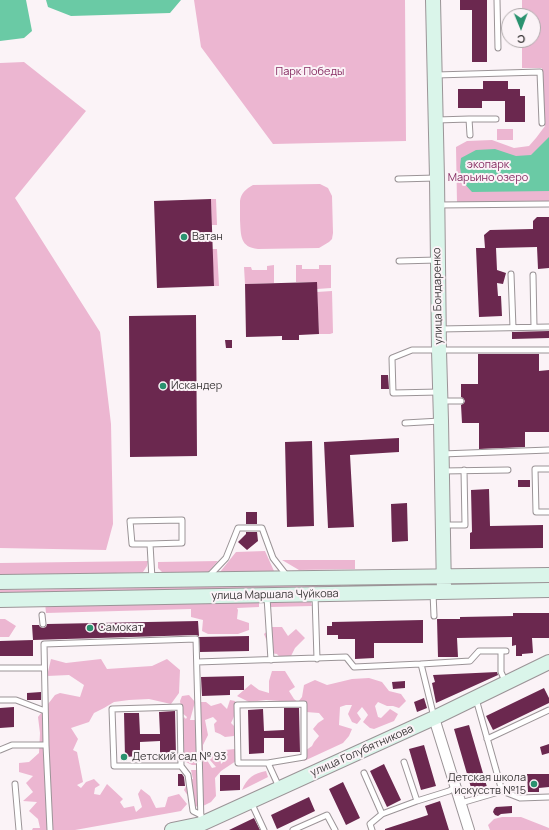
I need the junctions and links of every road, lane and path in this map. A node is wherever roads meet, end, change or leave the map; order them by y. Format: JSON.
{"nodes":[{"id":1,"x":433,"y":0,"type":"edge"},
{"id":2,"x":497,"y":0,"type":"edge"},
{"id":3,"x":498,"y":48,"type":"dead end"},
{"id":4,"x":435,"y":75,"type":"junction"},
{"id":5,"x":469,"y":119,"type":"junction"},
{"id":6,"x":496,"y":119,"type":"dead end"},
{"id":7,"x":435,"y":120,"type":"junction"},
{"id":8,"x":542,"y":123,"type":"dead end"},
{"id":9,"x":470,"y":136,"type":"dead end"},
{"id":10,"x":437,"y":178,"type":"junction"},
{"id":11,"x":398,"y":179,"type":"dead end"},
{"id":12,"x":549,"y":204,"type":"edge"},
{"id":13,"x":437,"y":205,"type":"junction"},
{"id":14,"x":438,"y":260,"type":"junction"},
{"id":15,"x":399,"y":261,"type":"dead end"},
{"id":16,"x":511,"y":274,"type":"dead end"},
{"id":17,"x":534,"y":275,"type":"dead end"},
{"id":18,"x":534,"y":327,"type":"junction"},
{"id":19,"x":549,"y":327,"type":"edge"},
{"id":20,"x":513,"y":328,"type":"junction"},
{"id":21,"x":438,"y":329,"type":"junction"},
{"id":22,"x":439,"y":350,"type":"junction"},
{"id":23,"x":549,"y":350,"type":"edge"},
{"id":24,"x":440,"y":397,"type":"junction"},
{"id":25,"x":461,"y":401,"type":"dead end"},
{"id":26,"x":441,"y":421,"type":"junction"},
{"id":27,"x":405,"y":423,"type":"dead end"},
{"id":28,"x":549,"y":450,"type":"edge"},
{"id":29,"x":442,"y":454,"type":"junction"},
{"id":30,"x":549,"y":469,"type":"edge"},
{"id":31,"x":464,"y":470,"type":"junction"},
{"id":32,"x":508,"y":470,"type":"dead end"},
{"id":33,"x":442,"y":471,"type":"junction"},
{"id":34,"x":549,"y":512,"type":"edge"},
{"id":35,"x":443,"y":525,"type":"junction"},
{"id":36,"x":150,"y":544,"type":"junction"},
{"id":37,"x":549,"y":575,"type":"edge"},
{"id":38,"x":444,"y":576,"type":"junction"},
{"id":39,"x":340,"y":577,"type":"junction"},
{"id":40,"x":289,"y":578,"type":"junction"},
{"id":41,"x":206,"y":579,"type":"junction"},
{"id":42,"x":152,"y":580,"type":"junction"},
{"id":43,"x":0,"y":582,"type":"edge"},
{"id":44,"x":549,"y":590,"type":"edge"},
{"id":45,"x":439,"y":592,"type":"junction"},
{"id":46,"x":315,"y":594,"type":"junction"},
{"id":47,"x":341,"y":594,"type":"junction"},
{"id":48,"x":267,"y":595,"type":"junction"},
{"id":49,"x":0,"y":600,"type":"edge"},
{"id":50,"x":42,"y":615,"type":"dead end"},
{"id":51,"x":434,"y":616,"type":"dead end"},
{"id":52,"x":43,"y":624,"type":"dead end"},
{"id":53,"x":317,"y":659,"type":"junction"},
{"id":54,"x":270,"y":660,"type":"junction"},
{"id":55,"x":197,"y":662,"type":"junction"},
{"id":56,"x":549,"y":662,"type":"edge"},
{"id":57,"x":421,"y":664,"type":"junction"},
{"id":58,"x":0,"y":668,"type":"edge"},
{"id":59,"x":44,"y":668,"type":"junction"},
{"id":60,"x":506,"y":683,"type":"junction"},
{"id":61,"x":475,"y":698,"type":"junction"},
{"id":62,"x":0,"y":700,"type":"edge"},
{"id":63,"x":549,"y":710,"type":"edge"},
{"id":64,"x":45,"y":711,"type":"junction"},
{"id":65,"x":434,"y":718,"type":"junction"},
{"id":66,"x":487,"y":739,"type":"junction"},
{"id":67,"x":46,"y":745,"type":"junction"},
{"id":68,"x":0,"y":750,"type":"edge"},
{"id":69,"x":404,"y":762,"type":"dead end"},
{"id":70,"x":268,"y":763,"type":"junction"},
{"id":71,"x":181,"y":766,"type":"junction"},
{"id":72,"x":364,"y":772,"type":"dead end"},
{"id":73,"x":15,"y":784,"type":"dead end"},
{"id":74,"x":280,"y":788,"type":"junction"},
{"id":75,"x":456,"y":788,"type":"junction"},
{"id":76,"x":502,"y":791,"type":"junction"},
{"id":77,"x":549,"y":797,"type":"edge"},
{"id":78,"x":417,"y":801,"type":"junction"},
{"id":79,"x":251,"y":802,"type":"junction"},
{"id":80,"x":461,"y":803,"type":"junction"},
{"id":81,"x":382,"y":814,"type":"junction"},
{"id":82,"x":201,"y":820,"type":"junction"},
{"id":83,"x":19,"y":830,"type":"edge"},
{"id":84,"x":50,"y":830,"type":"edge"},
{"id":85,"x":172,"y":830,"type":"edge"},
{"id":86,"x":264,"y":830,"type":"edge"},
{"id":87,"x":293,"y":830,"type":"edge"},
{"id":88,"x":335,"y":830,"type":"edge"},
{"id":89,"x":372,"y":830,"type":"edge"},
{"id":90,"x":469,"y":830,"type":"edge"}],
"edges":[{"from":1,"to":4,"type":"main road","name":"улица Бондаренко"},
{"from":2,"to":3,"type":"lane"},
{"from":4,"to":7,"type":"main road","name":"улица Бондаренко"},
{"from":4,"to":8,"type":"lane"},
{"from":5,"to":6,"type":"lane"},
{"from":5,"to":7,"type":"lane"},
{"from":5,"to":9,"type":"lane"},
{"from":7,"to":10,"type":"main road","name":"улица Бондаренко"},
{"from":10,"to":11,"type":"lane"},
{"from":10,"to":13,"type":"main road","name":"улица Бондаренко"},
{"from":12,"to":13,"type":"lane"},
{"from":13,"to":14,"type":"main road","name":"улица Бондаренко"},
{"from":14,"to":15,"type":"lane"},
{"from":14,"to":21,"type":"main road","name":"улица Бондаренко"},
{"from":16,"to":20,"type":"lane"},
{"from":17,"to":18,"type":"lane"},
{"from":18,"to":19,"type":"lane"},
{"from":18,"to":20,"type":"lane"},
{"from":20,"to":21,"type":"lane"},
{"from":21,"to":22,"type":"main road","name":"улица Бондаренко"},
{"from":22,"to":23,"type":"lane"},
{"from":22,"to":24,"type":"main road","name":"улица Бондаренко"},
{"from":22,"to":24,"type":"lane"},
{"from":24,"to":25,"type":"lane"},
{"from":24,"to":26,"type":"main road","name":"улица Бондаренко"},
{"from":26,"to":27,"type":"lane"},
{"from":26,"to":29,"type":"main road","name":"улица Бондаренко"},
{"from":28,"to":29,"type":"lane"},
{"from":29,"to":33,"type":"main road","name":"улица Бондаренко"},
{"from":30,"to":34,"type":"lane"},
{"from":31,"to":32,"type":"lane"},
{"from":31,"to":33,"type":"lane"},
{"from":31,"to":35,"type":"lane"},
{"from":33,"to":35,"type":"main road","name":"улица Бондаренко"},
{"from":35,"to":38,"type":"main road","name":"улица Бондаренко"},
{"from":36,"to":36,"type":"lane"},
{"from":36,"to":42,"type":"lane"},
{"from":37,"to":38,"type":"main road","name":"улица Маршала Чуйкова"},
{"from":38,"to":39,"type":"main road","name":"улица Маршала Чуйкова"},
{"from":38,"to":45,"type":"main road","name":"улица Бондаренко"},
{"from":39,"to":40,"type":"main road","name":"улица Маршала Чуйкова"},
{"from":39,"to":47,"type":"main road"},
{"from":40,"to":41,"type":"main road","name":"улица Маршала Чуйкова"},
{"from":40,"to":41,"type":"lane"},
{"from":41,"to":42,"type":"main road","name":"улица Маршала Чуйкова"},
{"from":42,"to":43,"type":"main road","name":"улица Маршала Чуйкова"},
{"from":44,"to":45,"type":"main road","name":"улица Маршала Чуйкова"},
{"from":45,"to":47,"type":"main road","name":"улица Маршала Чуйкова"},
{"from":45,"to":51,"type":"lane"},
{"from":46,"to":47,"type":"main road","name":"улица Маршала Чуйкова"},
{"from":46,"to":48,"type":"main road","name":"улица Маршала Чуйкова"},
{"from":46,"to":53,"type":"lane"},
{"from":48,"to":49,"type":"main road","name":"улица Маршала Чуйкова"},
{"from":48,"to":54,"type":"lane"},
{"from":50,"to":52,"type":"lane"},
{"from":53,"to":54,"type":"lane"},
{"from":53,"to":57,"type":"lane"},
{"from":54,"to":55,"type":"lane"},
{"from":55,"to":59,"type":"lane"},
{"from":55,"to":82,"type":"lane"},
{"from":56,"to":60,"type":"main road","name":"улица Голубятникова"},
{"from":57,"to":60,"type":"lane"},
{"from":57,"to":65,"type":"lane"},
{"from":58,"to":59,"type":"lane"},
{"from":59,"to":64,"type":"lane"},
{"from":60,"to":61,"type":"main road","name":"улица Голубятникова"},
{"from":61,"to":65,"type":"main road","name":"улица Голубятникова"},
{"from":61,"to":66,"type":"lane"},
{"from":62,"to":64,"type":"lane"},
{"from":63,"to":66,"type":"lane"},
{"from":64,"to":67,"type":"lane"},
{"from":65,"to":74,"type":"main road","name":"улица Голубятникова"},
{"from":65,"to":75,"type":"street"},
{"from":66,"to":76,"type":"lane"},
{"from":67,"to":68,"type":"lane"},
{"from":67,"to":84,"type":"lane"},
{"from":69,"to":78,"type":"lane"},
{"from":70,"to":70,"type":"lane"},
{"from":70,"to":74,"type":"lane"},
{"from":71,"to":71,"type":"lane"},
{"from":71,"to":82,"type":"lane"},
{"from":72,"to":81,"type":"lane"},
{"from":73,"to":83,"type":"lane"},
{"from":74,"to":79,"type":"main road","name":"улица Голубятникова"},
{"from":75,"to":78,"type":"lane"},
{"from":75,"to":80,"type":"street"},
{"from":76,"to":77,"type":"lane"},
{"from":76,"to":80,"type":"lane"},
{"from":78,"to":81,"type":"lane"},
{"from":79,"to":82,"type":"main road","name":"улица Голубятникова"},
{"from":79,"to":86,"type":"lane"},
{"from":80,"to":90,"type":"street"},
{"from":81,"to":89,"type":"lane"},
{"from":82,"to":85,"type":"main road","name":"улица Голубятникова"},
{"from":87,"to":88,"type":"lane"}]}
